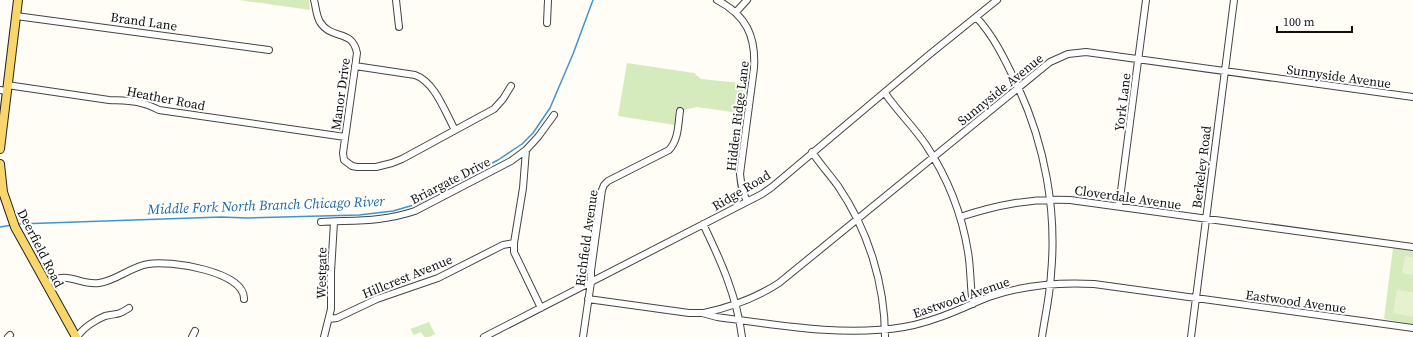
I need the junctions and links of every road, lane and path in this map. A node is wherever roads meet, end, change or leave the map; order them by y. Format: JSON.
{"nodes":[{"id":1,"x":18,"y":0,"type":"edge"},
{"id":2,"x":314,"y":0,"type":"edge"},
{"id":3,"x":396,"y":0,"type":"edge"},
{"id":4,"x":548,"y":0,"type":"edge"},
{"id":5,"x":717,"y":0,"type":"edge"},
{"id":6,"x":747,"y":0,"type":"edge"},
{"id":7,"x":997,"y":0,"type":"edge"},
{"id":8,"x":1146,"y":0,"type":"edge"},
{"id":9,"x":1234,"y":0,"type":"edge"},
{"id":10,"x":736,"y":12,"type":"junction"},
{"id":11,"x":16,"y":16,"type":"junction"},
{"id":12,"x":976,"y":17,"type":"junction"},
{"id":13,"x":547,"y":23,"type":"dead end"},
{"id":14,"x":398,"y":26,"type":"dead end"},
{"id":15,"x":269,"y":50,"type":"dead end"},
{"id":16,"x":1138,"y":59,"type":"junction"},
{"id":17,"x":355,"y":66,"type":"junction"},
{"id":18,"x":1224,"y":71,"type":"junction"},
{"id":19,"x":511,"y":86,"type":"dead end"},
{"id":20,"x":1018,"y":87,"type":"junction"},
{"id":21,"x":4,"y":89,"type":"edge"},
{"id":22,"x":885,"y":92,"type":"junction"},
{"id":23,"x":1413,"y":97,"type":"edge"},
{"id":24,"x":680,"y":110,"type":"dead end"},
{"id":25,"x":554,"y":115,"type":"dead end"},
{"id":26,"x":455,"y":130,"type":"junction"},
{"id":27,"x":345,"y":137,"type":"junction"},
{"id":28,"x":0,"y":149,"type":"edge"},
{"id":29,"x":526,"y":150,"type":"junction"},
{"id":30,"x":812,"y":152,"type":"junction"},
{"id":31,"x":934,"y":157,"type":"junction"},
{"id":32,"x":0,"y":164,"type":"edge"},
{"id":33,"x":1050,"y":200,"type":"junction"},
{"id":34,"x":747,"y":201,"type":"junction"},
{"id":35,"x":1120,"y":206,"type":"junction"},
{"id":36,"x":960,"y":217,"type":"junction"},
{"id":37,"x":858,"y":219,"type":"junction"},
{"id":38,"x":1206,"y":219,"type":"junction"},
{"id":39,"x":321,"y":222,"type":"dead end"},
{"id":40,"x":334,"y":222,"type":"junction"},
{"id":41,"x":703,"y":224,"type":"junction"},
{"id":42,"x":514,"y":244,"type":"junction"},
{"id":43,"x":1413,"y":247,"type":"edge"},
{"id":44,"x":591,"y":282,"type":"junction"},
{"id":45,"x":46,"y":284,"type":"junction"},
{"id":46,"x":1050,"y":284,"type":"junction"},
{"id":47,"x":244,"y":298,"type":"dead end"},
{"id":48,"x":1196,"y":298,"type":"junction"},
{"id":49,"x":588,"y":299,"type":"junction"},
{"id":50,"x":736,"y":304,"type":"junction"},
{"id":51,"x":973,"y":304,"type":"junction"},
{"id":52,"x":129,"y":308,"type":"dead end"},
{"id":53,"x":541,"y":308,"type":"junction"},
{"id":54,"x":702,"y":313,"type":"junction"},
{"id":55,"x":329,"y":319,"type":"junction"},
{"id":56,"x":740,"y":320,"type":"junction"},
{"id":57,"x":1413,"y":328,"type":"edge"},
{"id":58,"x":885,"y":334,"type":"edge"},
{"id":59,"x":76,"y":337,"type":"edge"},
{"id":60,"x":324,"y":337,"type":"edge"},
{"id":61,"x":484,"y":337,"type":"edge"},
{"id":62,"x":583,"y":337,"type":"edge"},
{"id":63,"x":742,"y":337,"type":"edge"},
{"id":64,"x":1042,"y":337,"type":"edge"},
{"id":65,"x":1191,"y":337,"type":"edge"}],
"edges":[{"from":1,"to":11,"type":"main road"},
{"from":2,"to":17,"type":"street","name":"Manor Drive"},
{"from":3,"to":14,"type":"street"},
{"from":4,"to":13,"type":"street"},
{"from":5,"to":10,"type":"street","name":"Hidden Ridge Lane"},
{"from":6,"to":10,"type":"street"},
{"from":7,"to":12,"type":"street","name":"Ridge Road"},
{"from":8,"to":16,"type":"street","name":"York Lane"},
{"from":9,"to":18,"type":"street","name":"Berkeley Road"},
{"from":10,"to":34,"type":"street","name":"Hidden Ridge Lane"},
{"from":11,"to":15,"type":"street","name":"Brand Lane"},
{"from":11,"to":21,"type":"main road"},
{"from":12,"to":20,"type":"street"},
{"from":12,"to":22,"type":"street","name":"Ridge Road"},
{"from":16,"to":18,"type":"street","name":"Sunnyside Avenue"},
{"from":16,"to":20,"type":"street","name":"Sunnyside Avenue"},
{"from":16,"to":35,"type":"street","name":"York Lane"},
{"from":17,"to":26,"type":"street"},
{"from":17,"to":27,"type":"street","name":"Manor Drive"},
{"from":18,"to":23,"type":"street","name":"Sunnyside Avenue"},
{"from":18,"to":38,"type":"street","name":"Berkeley Road"},
{"from":19,"to":26,"type":"street"},
{"from":20,"to":31,"type":"street","name":"Sunnyside Avenue"},
{"from":20,"to":33,"type":"street"},
{"from":21,"to":27,"type":"street","name":"Heather Road"},
{"from":21,"to":28,"type":"main road"},
{"from":22,"to":30,"type":"street","name":"Ridge Road"},
{"from":22,"to":31,"type":"street"},
{"from":24,"to":44,"type":"street","name":"Richfield Avenue"},
{"from":25,"to":29,"type":"street","name":"Briargate Drive"},
{"from":26,"to":27,"type":"street","name":"Manor Drive"},
{"from":29,"to":40,"type":"street","name":"Briargate Drive"},
{"from":29,"to":42,"type":"street"},
{"from":30,"to":34,"type":"street","name":"Ridge Road"},
{"from":30,"to":37,"type":"street"},
{"from":31,"to":36,"type":"street"},
{"from":31,"to":37,"type":"street","name":"Sunnyside Avenue"},
{"from":32,"to":45,"type":"main road","name":"Deerfield Road"},
{"from":33,"to":35,"type":"street","name":"Cloverdale Avenue"},
{"from":33,"to":36,"type":"street","name":"Cloverdale Avenue"},
{"from":33,"to":46,"type":"street"},
{"from":34,"to":41,"type":"street","name":"Ridge Road"},
{"from":35,"to":38,"type":"street","name":"Cloverdale Avenue"},
{"from":36,"to":51,"type":"street"},
{"from":37,"to":50,"type":"street","name":"Sunnyside Avenue"},
{"from":37,"to":58,"type":"street"},
{"from":38,"to":43,"type":"street","name":"Cloverdale Avenue"},
{"from":38,"to":48,"type":"street","name":"Berkeley Road"},
{"from":39,"to":40,"type":"street"},
{"from":40,"to":55,"type":"street","name":"Westgate"},
{"from":41,"to":44,"type":"street","name":"Ridge Road"},
{"from":41,"to":50,"type":"street"},
{"from":42,"to":53,"type":"street"},
{"from":42,"to":55,"type":"street","name":"Hillcrest Avenue"},
{"from":44,"to":49,"type":"street","name":"Richfield Avenue"},
{"from":44,"to":53,"type":"street","name":"Ridge Road"},
{"from":45,"to":47,"type":"street"},
{"from":45,"to":59,"type":"main road","name":"Deerfield Road"},
{"from":46,"to":48,"type":"street","name":"Eastwood Avenue"},
{"from":46,"to":51,"type":"street","name":"Eastwood Avenue"},
{"from":46,"to":64,"type":"street"},
{"from":48,"to":57,"type":"street","name":"Eastwood Avenue"},
{"from":48,"to":65,"type":"street","name":"Berkeley Road"},
{"from":49,"to":54,"type":"street","name":"Eastwood Avenue"},
{"from":49,"to":62,"type":"street","name":"Richfield Avenue"},
{"from":50,"to":54,"type":"street","name":"Sunnyside Avenue"},
{"from":50,"to":56,"type":"street"},
{"from":51,"to":58,"type":"street","name":"Eastwood Avenue"},
{"from":52,"to":59,"type":"street"},
{"from":53,"to":61,"type":"street","name":"Ridge Road"},
{"from":54,"to":56,"type":"street","name":"Eastwood Avenue"},
{"from":55,"to":60,"type":"street","name":"Westgate"},
{"from":56,"to":58,"type":"street","name":"Eastwood Avenue"},
{"from":56,"to":63,"type":"street"}]}
